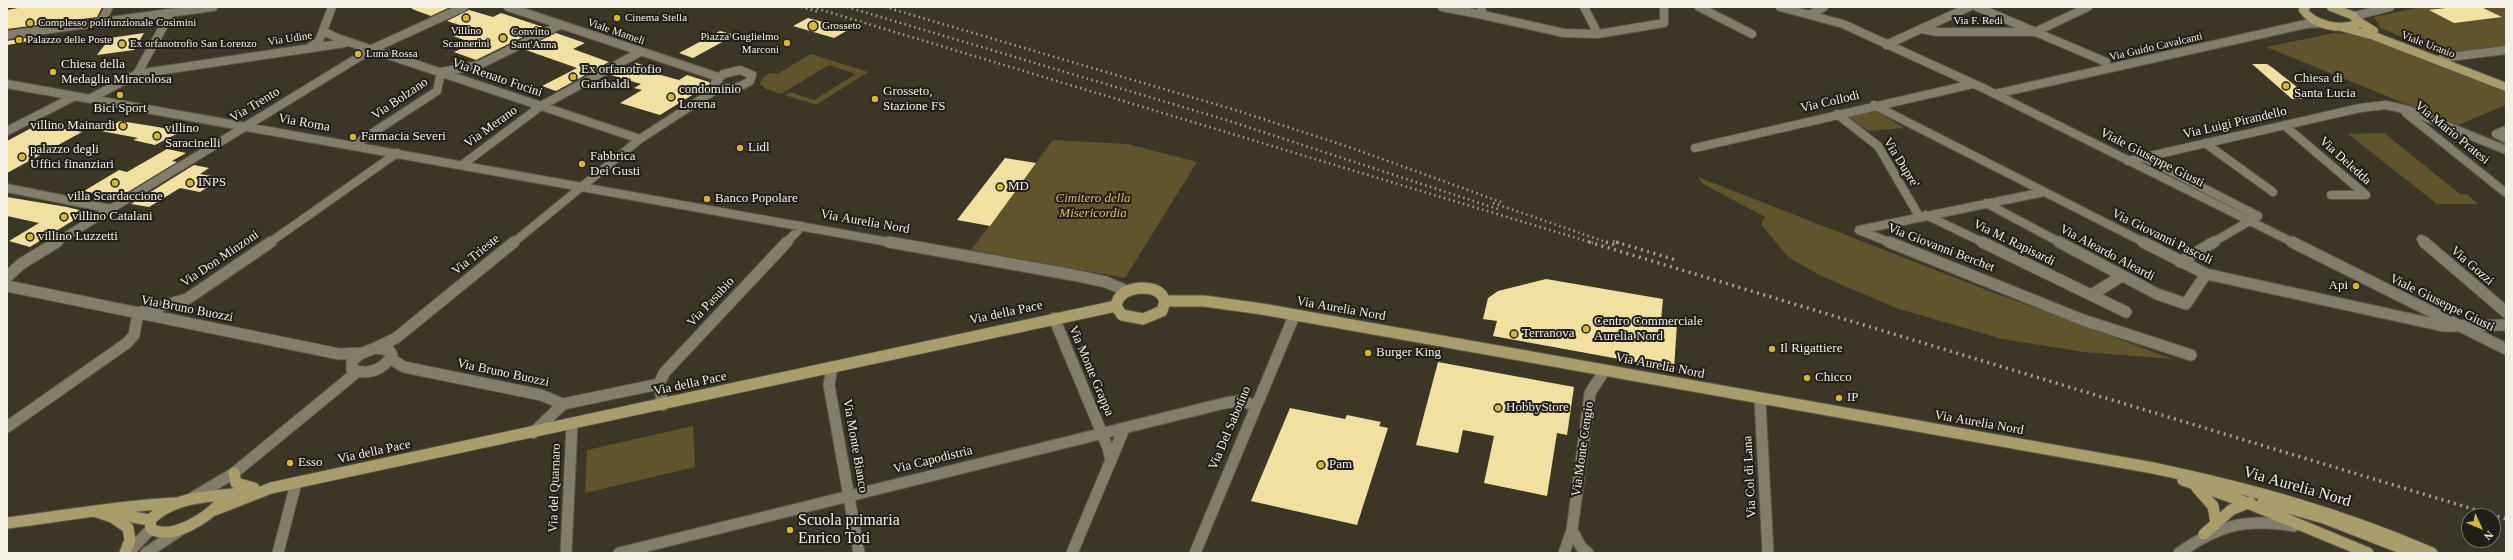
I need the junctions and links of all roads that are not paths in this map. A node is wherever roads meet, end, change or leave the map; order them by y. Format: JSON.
{"nodes":[{"id":1,"x":109,"y":7,"type":"edge"},
{"id":2,"x":213,"y":7,"type":"edge"},
{"id":3,"x":332,"y":7,"type":"edge"},
{"id":4,"x":464,"y":7,"type":"edge"},
{"id":5,"x":508,"y":7,"type":"edge"},
{"id":6,"x":1442,"y":7,"type":"edge"},
{"id":7,"x":1584,"y":7,"type":"edge"},
{"id":8,"x":1664,"y":7,"type":"edge"},
{"id":9,"x":1699,"y":7,"type":"edge"},
{"id":10,"x":1780,"y":7,"type":"edge"},
{"id":11,"x":1824,"y":7,"type":"edge"},
{"id":12,"x":1969,"y":7,"type":"edge"},
{"id":13,"x":1977,"y":7,"type":"edge"},
{"id":14,"x":2088,"y":7,"type":"edge"},
{"id":15,"x":2331,"y":7,"type":"edge"},
{"id":16,"x":2390,"y":7,"type":"edge"},
{"id":17,"x":2344,"y":8,"type":"edge"},
{"id":18,"x":2303,"y":10,"type":"edge"},
{"id":19,"x":1482,"y":11,"type":"edge"},
{"id":20,"x":171,"y":13,"type":"junction"},
{"id":21,"x":1811,"y":14,"type":"junction"},
{"id":22,"x":2356,"y":19,"type":"junction"},
{"id":23,"x":100,"y":22,"type":"junction"},
{"id":24,"x":2322,"y":23,"type":"junction"},
{"id":25,"x":560,"y":25,"type":"junction"},
{"id":26,"x":2341,"y":27,"type":"junction"},
{"id":27,"x":1922,"y":29,"type":"junction"},
{"id":28,"x":323,"y":31,"type":"junction"},
{"id":29,"x":2035,"y":32,"type":"junction"},
{"id":30,"x":1598,"y":34,"type":"junction"},
{"id":31,"x":1752,"y":34,"type":"dead end"},
{"id":32,"x":7,"y":35,"type":"edge"},
{"id":33,"x":351,"y":43,"type":"junction"},
{"id":34,"x":1886,"y":45,"type":"junction"},
{"id":35,"x":308,"y":48,"type":"junction"},
{"id":36,"x":372,"y":49,"type":"junction"},
{"id":37,"x":2506,"y":50,"type":"edge"},
{"id":38,"x":640,"y":52,"type":"junction"},
{"id":39,"x":2442,"y":58,"type":"junction"},
{"id":40,"x":2106,"y":62,"type":"junction"},
{"id":41,"x":441,"y":72,"type":"junction"},
{"id":42,"x":136,"y":74,"type":"junction"},
{"id":43,"x":718,"y":77,"type":"junction"},
{"id":44,"x":8,"y":84,"type":"edge"},
{"id":45,"x":1973,"y":84,"type":"junction"},
{"id":46,"x":2505,"y":84,"type":"edge"},
{"id":47,"x":720,"y":87,"type":"junction"},
{"id":48,"x":1985,"y":89,"type":"junction"},
{"id":49,"x":1995,"y":94,"type":"junction"},
{"id":50,"x":75,"y":96,"type":"junction"},
{"id":51,"x":91,"y":98,"type":"junction"},
{"id":52,"x":1874,"y":105,"type":"junction"},
{"id":53,"x":541,"y":106,"type":"junction"},
{"id":54,"x":2400,"y":109,"type":"junction"},
{"id":55,"x":1837,"y":114,"type":"junction"},
{"id":56,"x":2284,"y":125,"type":"junction"},
{"id":57,"x":246,"y":126,"type":"junction"},
{"id":58,"x":2506,"y":130,"type":"edge"},
{"id":59,"x":7,"y":131,"type":"edge"},
{"id":60,"x":640,"y":139,"type":"junction"},
{"id":61,"x":2506,"y":139,"type":"edge"},
{"id":62,"x":2205,"y":143,"type":"junction"},
{"id":63,"x":354,"y":145,"type":"junction"},
{"id":64,"x":1694,"y":148,"type":"dead end"},
{"id":65,"x":2506,"y":150,"type":"edge"},
{"id":66,"x":397,"y":153,"type":"junction"},
{"id":67,"x":2143,"y":157,"type":"junction"},
{"id":68,"x":2128,"y":161,"type":"junction"},
{"id":69,"x":462,"y":165,"type":"junction"},
{"id":70,"x":593,"y":178,"type":"junction"},
{"id":71,"x":582,"y":187,"type":"junction"},
{"id":72,"x":7,"y":188,"type":"edge"},
{"id":73,"x":596,"y":190,"type":"junction"},
{"id":74,"x":2044,"y":192,"type":"junction"},
{"id":75,"x":2273,"y":192,"type":"dead end"},
{"id":76,"x":2506,"y":193,"type":"edge"},
{"id":77,"x":2331,"y":195,"type":"dead end"},
{"id":78,"x":1986,"y":203,"type":"junction"},
{"id":79,"x":111,"y":209,"type":"junction"},
{"id":80,"x":1922,"y":215,"type":"junction"},
{"id":81,"x":2250,"y":221,"type":"junction"},
{"id":82,"x":802,"y":226,"type":"junction"},
{"id":83,"x":2421,"y":239,"type":"dead end"},
{"id":84,"x":2180,"y":262,"type":"junction"},
{"id":85,"x":2206,"y":274,"type":"junction"},
{"id":86,"x":2122,"y":276,"type":"junction"},
{"id":87,"x":7,"y":277,"type":"edge"},
{"id":88,"x":7,"y":286,"type":"edge"},
{"id":89,"x":1127,"y":291,"type":"junction"},
{"id":90,"x":2091,"y":295,"type":"junction"},
{"id":91,"x":1166,"y":301,"type":"junction"},
{"id":92,"x":1116,"y":306,"type":"junction"},
{"id":93,"x":2126,"y":312,"type":"dead end"},
{"id":94,"x":2506,"y":312,"type":"edge"},
{"id":95,"x":138,"y":313,"type":"junction"},
{"id":96,"x":1294,"y":316,"type":"junction"},
{"id":97,"x":1054,"y":318,"type":"junction"},
{"id":98,"x":2506,"y":325,"type":"edge"},
{"id":99,"x":2460,"y":327,"type":"junction"},
{"id":100,"x":375,"y":348,"type":"junction"},
{"id":101,"x":2506,"y":349,"type":"edge"},
{"id":102,"x":362,"y":353,"type":"junction"},
{"id":103,"x":2191,"y":355,"type":"dead end"},
{"id":104,"x":391,"y":359,"type":"junction"},
{"id":105,"x":832,"y":367,"type":"junction"},
{"id":106,"x":1604,"y":371,"type":"junction"},
{"id":107,"x":357,"y":372,"type":"junction"},
{"id":108,"x":659,"y":384,"type":"junction"},
{"id":109,"x":1760,"y":400,"type":"junction"},
{"id":110,"x":563,"y":404,"type":"junction"},
{"id":111,"x":663,"y":405,"type":"junction"},
{"id":112,"x":1254,"y":406,"type":"junction"},
{"id":113,"x":572,"y":425,"type":"junction"},
{"id":114,"x":7,"y":427,"type":"edge"},
{"id":115,"x":1124,"y":429,"type":"junction"},
{"id":116,"x":532,"y":434,"type":"junction"},
{"id":117,"x":1102,"y":434,"type":"junction"},
{"id":118,"x":1111,"y":461,"type":"junction"},
{"id":119,"x":2149,"y":467,"type":"junction"},
{"id":120,"x":234,"y":473,"type":"junction"},
{"id":121,"x":296,"y":483,"type":"junction"},
{"id":122,"x":2191,"y":483,"type":"junction"},
{"id":123,"x":266,"y":488,"type":"junction"},
{"id":124,"x":221,"y":496,"type":"junction"},
{"id":125,"x":849,"y":496,"type":"junction"},
{"id":126,"x":191,"y":498,"type":"junction"},
{"id":127,"x":2263,"y":501,"type":"junction"},
{"id":128,"x":177,"y":502,"type":"junction"},
{"id":129,"x":2245,"y":502,"type":"junction"},
{"id":130,"x":2298,"y":502,"type":"junction"},
{"id":131,"x":215,"y":510,"type":"junction"},
{"id":132,"x":97,"y":512,"type":"junction"},
{"id":133,"x":7,"y":523,"type":"edge"},
{"id":134,"x":2216,"y":523,"type":"junction"},
{"id":135,"x":150,"y":524,"type":"junction"},
{"id":136,"x":188,"y":525,"type":"junction"},
{"id":137,"x":1572,"y":530,"type":"junction"},
{"id":138,"x":2314,"y":530,"type":"junction"},
{"id":139,"x":2204,"y":534,"type":"junction"},
{"id":140,"x":126,"y":553,"type":"edge"},
{"id":141,"x":146,"y":553,"type":"edge"},
{"id":142,"x":278,"y":553,"type":"edge"},
{"id":143,"x":566,"y":553,"type":"edge"},
{"id":144,"x":619,"y":553,"type":"edge"},
{"id":145,"x":859,"y":553,"type":"edge"},
{"id":146,"x":1072,"y":553,"type":"edge"},
{"id":147,"x":1195,"y":553,"type":"edge"},
{"id":148,"x":1564,"y":553,"type":"edge"},
{"id":149,"x":1577,"y":553,"type":"edge"},
{"id":150,"x":1588,"y":553,"type":"edge"},
{"id":151,"x":1768,"y":553,"type":"edge"},
{"id":152,"x":2179,"y":553,"type":"edge"},
{"id":153,"x":2368,"y":553,"type":"edge"},
{"id":154,"x":2414,"y":553,"type":"edge"},
{"id":155,"x":2432,"y":553,"type":"edge"}],
"edges":[{"from":1,"to":23,"type":"street"},
{"from":2,"to":20,"type":"street"},
{"from":3,"to":28,"type":"street"},
{"from":4,"to":36,"type":"street","name":"Via Trento"},
{"from":5,"to":25,"type":"street","name":"Viale Mameli"},
{"from":6,"to":19,"type":"street"},
{"from":7,"to":30,"type":"street"},
{"from":8,"to":30,"type":"street"},
{"from":9,"to":31,"type":"street"},
{"from":10,"to":21,"type":"street","name":"Viale Giuseppe Giusti"},
{"from":11,"to":21,"type":"street"},
{"from":12,"to":27,"type":"street"},
{"from":13,"to":29,"type":"street"},
{"from":14,"to":29,"type":"street"},
{"from":15,"to":17,"type":"main road","name":"Viale Uranio"},
{"from":16,"to":22,"type":"street"},
{"from":17,"to":22,"type":"main road","name":"Viale Uranio"},
{"from":18,"to":24,"type":"main road","name":"Viale Uranio"},
{"from":18,"to":40,"type":"street","name":"Via Guido Cavalcanti"},
{"from":19,"to":30,"type":"street"},
{"from":20,"to":23,"type":"street"},
{"from":20,"to":42,"type":"street"},
{"from":21,"to":34,"type":"street","name":"Viale Giuseppe Giusti"},
{"from":22,"to":26,"type":"main road"},
{"from":22,"to":39,"type":"main road","name":"Viale Uranio"},
{"from":23,"to":32,"type":"street"},
{"from":24,"to":26,"type":"main road","name":"Viale Uranio"},
{"from":24,"to":49,"type":"street","name":"Via Guido Cavalcanti"},
{"from":25,"to":38,"type":"street","name":"Viale Mameli"},
{"from":25,"to":41,"type":"street","name":"Via Bolzano"},
{"from":26,"to":46,"type":"main road","name":"Viale Uranio"},
{"from":27,"to":29,"type":"street","name":"Via F. Redi"},
{"from":27,"to":34,"type":"street"},
{"from":28,"to":33,"type":"street","name":"Via Renato Fucini"},
{"from":28,"to":35,"type":"street"},
{"from":29,"to":40,"type":"street"},
{"from":33,"to":35,"type":"street","name":"Via Udine"},
{"from":33,"to":36,"type":"street","name":"Via Renato Fucini"},
{"from":34,"to":45,"type":"street","name":"Viale Giuseppe Giusti"},
{"from":35,"to":42,"type":"street","name":"Via Udine"},
{"from":36,"to":41,"type":"street","name":"Via Renato Fucini"},
{"from":36,"to":57,"type":"street","name":"Via Trento"},
{"from":37,"to":39,"type":"street"},
{"from":38,"to":43,"type":"street","name":"Viale Mameli"},
{"from":38,"to":53,"type":"street","name":"Via Merano"},
{"from":39,"to":46,"type":"main road","name":"Viale Uranio"},
{"from":40,"to":48,"type":"street","name":"Via Guido Cavalcanti"},
{"from":41,"to":53,"type":"street","name":"Via Renato Fucini"},
{"from":41,"to":63,"type":"street","name":"Via Bolzano"},
{"from":42,"to":51,"type":"street"},
{"from":43,"to":47,"type":"street"},
{"from":43,"to":47,"type":"street"},
{"from":44,"to":50,"type":"street","name":"Via Roma"},
{"from":45,"to":48,"type":"street","name":"Viale Giuseppe Giusti"},
{"from":45,"to":52,"type":"street","name":"Via Collodi"},
{"from":47,"to":60,"type":"street","name":"Via Trieste"},
{"from":48,"to":49,"type":"street","name":"Viale Giuseppe Giusti"},
{"from":49,"to":68,"type":"street","name":"Viale Giuseppe Giusti"},
{"from":50,"to":51,"type":"street","name":"Via Roma"},
{"from":50,"to":59,"type":"street"},
{"from":51,"to":57,"type":"street","name":"Via Roma"},
{"from":52,"to":55,"type":"street","name":"Via Collodi"},
{"from":52,"to":74,"type":"street","name":"Via Giovanni Pascoli"},
{"from":53,"to":60,"type":"street","name":"Via Renato Fucini"},
{"from":53,"to":69,"type":"street","name":"Via Merano"},
{"from":54,"to":56,"type":"street","name":"Via Luigi Pirandello"},
{"from":54,"to":65,"type":"street","name":"Via Luigi Pirandello"},
{"from":54,"to":76,"type":"street","name":"Via Mario Pratesi"},
{"from":55,"to":64,"type":"street","name":"Via Collodi"},
{"from":55,"to":80,"type":"street","name":"Via Dupre'"},
{"from":56,"to":62,"type":"street","name":"Via Luigi Pirandello"},
{"from":56,"to":77,"type":"street","name":"Via Deledda"},
{"from":57,"to":63,"type":"street","name":"Via Roma"},
{"from":57,"to":79,"type":"street","name":"Via Trento"},
{"from":58,"to":61,"type":"street"},
{"from":60,"to":70,"type":"street","name":"Via Trieste"},
{"from":62,"to":67,"type":"street","name":"Via Luigi Pirandello"},
{"from":62,"to":75,"type":"street"},
{"from":63,"to":66,"type":"street","name":"Via Roma"},
{"from":66,"to":69,"type":"street","name":"Via Roma"},
{"from":66,"to":95,"type":"street","name":"Via Don Minzoni"},
{"from":67,"to":68,"type":"street","name":"Via Luigi Pirandello"},
{"from":67,"to":81,"type":"street"},
{"from":68,"to":81,"type":"street","name":"Viale Giuseppe Giusti"},
{"from":69,"to":71,"type":"street","name":"Via Roma"},
{"from":70,"to":71,"type":"street","name":"Via Trieste"},
{"from":70,"to":73,"type":"street"},
{"from":71,"to":73,"type":"street","name":"Via Roma"},
{"from":71,"to":100,"type":"street","name":"Via Trieste"},
{"from":72,"to":79,"type":"street"},
{"from":73,"to":82,"type":"street","name":"Via Aurelia Nord"},
{"from":74,"to":78,"type":"street","name":"Via Giovanni Berchet"},
{"from":74,"to":84,"type":"street","name":"Via Giovanni Pascoli"},
{"from":78,"to":80,"type":"street","name":"Via Giovanni Berchet"},
{"from":78,"to":86,"type":"street","name":"Via Aleardo Aleardi"},
{"from":79,"to":87,"type":"street","name":"Via Trento"},
{"from":80,"to":90,"type":"street","name":"Via M. Rapisardi"},
{"from":80,"to":103,"type":"street","name":"Via Giovanni Berchet"},
{"from":81,"to":84,"type":"street"},
{"from":81,"to":99,"type":"street","name":"Viale Giuseppe Giusti"},
{"from":82,"to":89,"type":"street","name":"Via Aurelia Nord"},
{"from":82,"to":108,"type":"street","name":"Via Pasubio"},
{"from":83,"to":94,"type":"street","name":"Via Gozzi"},
{"from":84,"to":85,"type":"street","name":"Via Giovanni Pascoli"},
{"from":85,"to":86,"type":"street","name":"Via Aleardo Aleardi"},
{"from":85,"to":99,"type":"street","name":"Via Giovanni Pascoli"},
{"from":86,"to":90,"type":"street"},
{"from":88,"to":95,"type":"street","name":"Via Bruno Buozzi"},
{"from":89,"to":91,"type":"main road","name":"Via Aurelia Nord"},
{"from":89,"to":92,"type":"main road"},
{"from":90,"to":93,"type":"street","name":"Via M. Rapisardi"},
{"from":91,"to":92,"type":"main road"},
{"from":91,"to":96,"type":"main road","name":"Via Aurelia Nord"},
{"from":92,"to":97,"type":"main road","name":"Via della Pace"},
{"from":95,"to":102,"type":"street","name":"Via Bruno Buozzi"},
{"from":95,"to":114,"type":"street"},
{"from":96,"to":106,"type":"main road","name":"Via Aurelia Nord"},
{"from":96,"to":112,"type":"street","name":"Via Del Sabotino"},
{"from":97,"to":105,"type":"main road","name":"Via della Pace"},
{"from":97,"to":117,"type":"street","name":"Via Monte Grappa"},
{"from":98,"to":99,"type":"street"},
{"from":99,"to":101,"type":"street","name":"Viale Giuseppe Giusti"},
{"from":100,"to":102,"type":"street","name":"Via Trieste"},
{"from":100,"to":104,"type":"street","name":"Via Bruno Buozzi"},
{"from":102,"to":107,"type":"street"},
{"from":104,"to":107,"type":"street"},
{"from":104,"to":110,"type":"street","name":"Via Bruno Buozzi"},
{"from":105,"to":111,"type":"main road","name":"Via della Pace"},
{"from":105,"to":125,"type":"street","name":"Via Monte Bianco"},
{"from":106,"to":109,"type":"main road","name":"Via Aurelia Nord"},
{"from":106,"to":137,"type":"street","name":"Via Monte Cengio"},
{"from":107,"to":120,"type":"street"},
{"from":108,"to":110,"type":"street"},
{"from":108,"to":111,"type":"street"},
{"from":109,"to":119,"type":"main road","name":"Via Aurelia Nord"},
{"from":109,"to":151,"type":"street","name":"Via Col di Lana"},
{"from":110,"to":116,"type":"street"},
{"from":111,"to":113,"type":"main road","name":"Via della Pace"},
{"from":112,"to":115,"type":"street","name":"Via Capodistria"},
{"from":112,"to":147,"type":"street","name":"Via Del Sabotino"},
{"from":113,"to":116,"type":"main road","name":"Via della Pace"},
{"from":113,"to":143,"type":"street","name":"Via del Quarnaro"},
{"from":115,"to":117,"type":"street","name":"Via Capodistria"},
{"from":115,"to":118,"type":"street"},
{"from":116,"to":121,"type":"main road","name":"Via della Pace"},
{"from":117,"to":118,"type":"street","name":"Via Monte Grappa"},
{"from":117,"to":125,"type":"street","name":"Via Capodistria"},
{"from":118,"to":146,"type":"street"},
{"from":119,"to":122,"type":"main road","name":"Via Aurelia Nord"},
{"from":119,"to":130,"type":"main road","name":"Via Aurelia Nord"},
{"from":120,"to":123,"type":"main road"},
{"from":120,"to":124,"type":"street"},
{"from":120,"to":126,"type":"street"},
{"from":121,"to":123,"type":"main road","name":"Via della Pace"},
{"from":121,"to":142,"type":"street"},
{"from":122,"to":129,"type":"main road","name":"Via Aurelia Nord"},
{"from":122,"to":134,"type":"main road"},
{"from":123,"to":124,"type":"main road","name":"Via della Pace"},
{"from":123,"to":131,"type":"main road","name":"Via della Pace"},
{"from":124,"to":126,"type":"main road","name":"Via della Pace"},
{"from":124,"to":131,"type":"main road"},
{"from":125,"to":144,"type":"street","name":"Via Capodistria"},
{"from":125,"to":145,"type":"street","name":"Via Monte Bianco"},
{"from":126,"to":128,"type":"main road","name":"Via della Pace"},
{"from":127,"to":129,"type":"main road"},
{"from":127,"to":130,"type":"main road"},
{"from":127,"to":154,"type":"main road"},
{"from":128,"to":132,"type":"main road","name":"Via della Pace"},
{"from":128,"to":135,"type":"main road","name":"Via della Pace"},
{"from":129,"to":134,"type":"main road"},
{"from":129,"to":138,"type":"main road","name":"Via Aurelia Nord"},
{"from":130,"to":155,"type":"main road","name":"Via Aurelia Nord"},
{"from":131,"to":136,"type":"main road","name":"Via della Pace"},
{"from":132,"to":133,"type":"main road","name":"Via della Pace"},
{"from":132,"to":135,"type":"main road","name":"Via della Pace"},
{"from":132,"to":140,"type":"main road"},
{"from":134,"to":139,"type":"main road"},
{"from":135,"to":136,"type":"main road","name":"Via della Pace"},
{"from":135,"to":140,"type":"street"},
{"from":136,"to":141,"type":"street"},
{"from":137,"to":148,"type":"street","name":"Via Monte Cengio"},
{"from":137,"to":149,"type":"street","name":"Via Monte Cengio"},
{"from":137,"to":150,"type":"street"},
{"from":138,"to":139,"type":"street"},
{"from":138,"to":153,"type":"main road","name":"Via Aurelia Nord"},
{"from":139,"to":152,"type":"street"}]}
